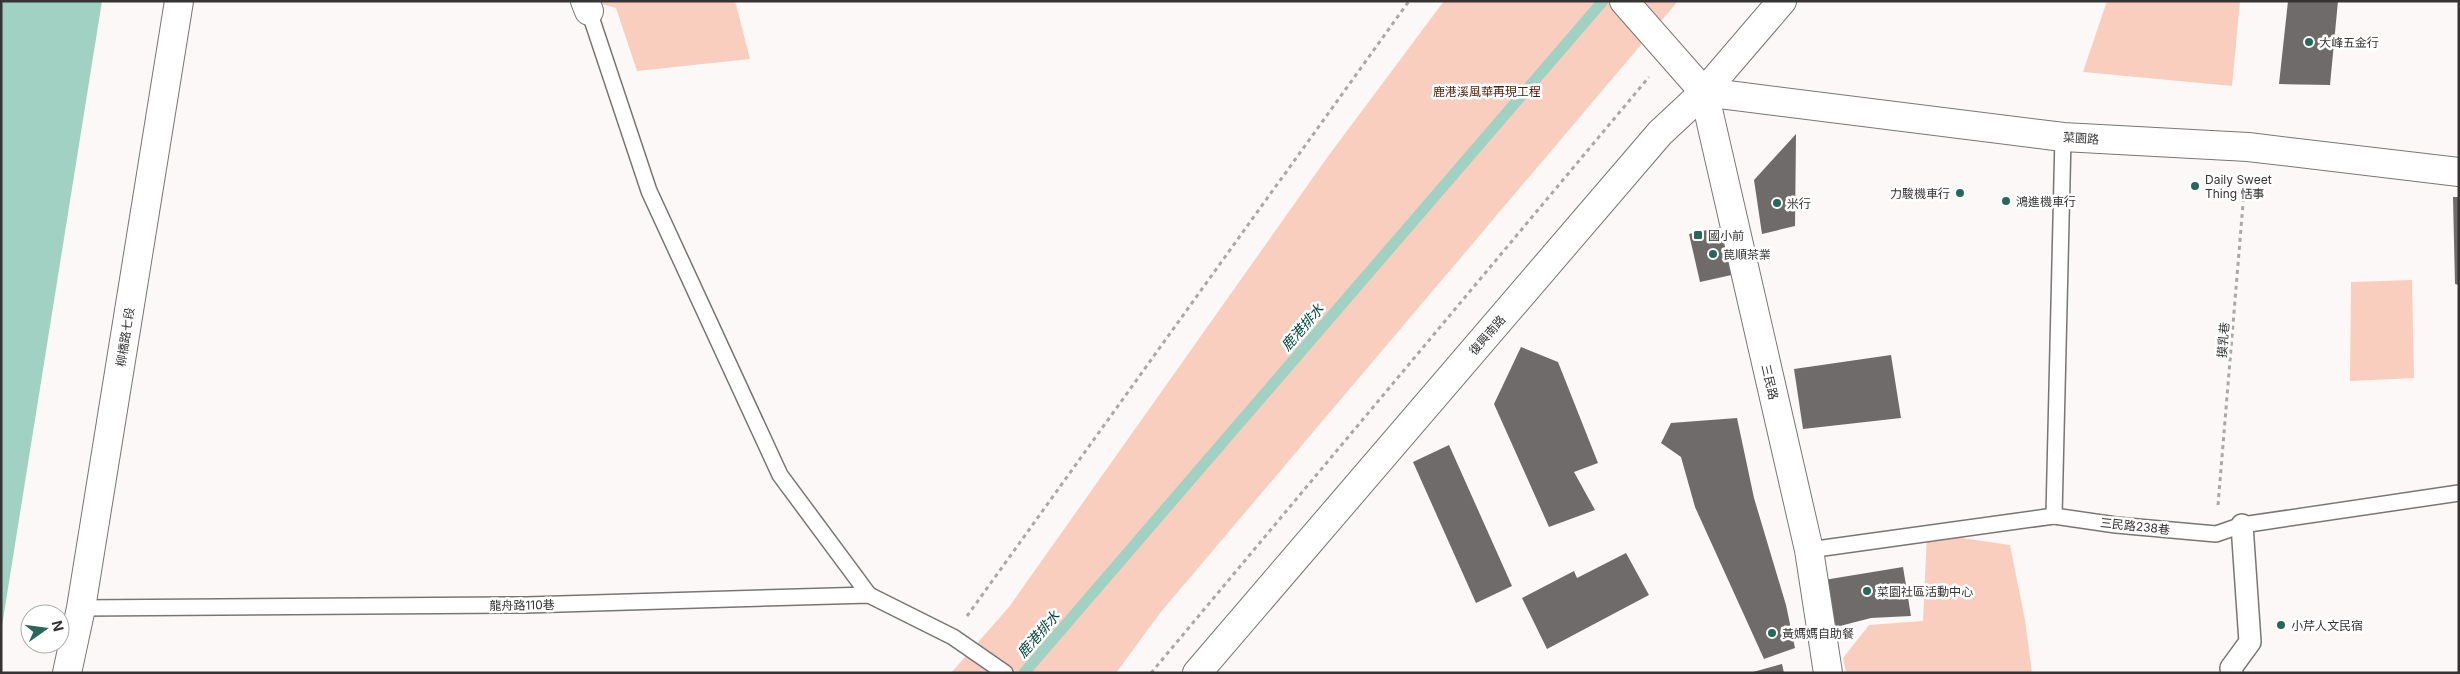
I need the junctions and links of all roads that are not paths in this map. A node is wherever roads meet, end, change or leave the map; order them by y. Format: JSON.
{"nodes":[{"id":1,"x":179,"y":1,"type":"edge"},
{"id":2,"x":1782,"y":1,"type":"edge"},
{"id":3,"x":1628,"y":5,"type":"edge"},
{"id":4,"x":587,"y":6,"type":"edge"},
{"id":5,"x":1704,"y":92,"type":"junction"},
{"id":6,"x":2063,"y":137,"type":"junction"},
{"id":7,"x":2459,"y":172,"type":"edge"},
{"id":8,"x":2459,"y":493,"type":"edge"},
{"id":9,"x":2054,"y":516,"type":"junction"},
{"id":10,"x":2242,"y":525,"type":"junction"},
{"id":11,"x":1809,"y":550,"type":"junction"},
{"id":12,"x":869,"y":595,"type":"junction"},
{"id":13,"x":81,"y":608,"type":"junction"},
{"id":14,"x":67,"y":673,"type":"edge"},
{"id":15,"x":1005,"y":673,"type":"edge"},
{"id":16,"x":1197,"y":673,"type":"edge"},
{"id":17,"x":1828,"y":673,"type":"edge"},
{"id":18,"x":2232,"y":673,"type":"edge"}],
"edges":[{"from":1,"to":13,"type":"street","name":"柳橋路七段"},
{"from":2,"to":5,"type":"street","name":"復興南路"},
{"from":3,"to":5,"type":"street"},
{"from":4,"to":12,"type":"lane"},
{"from":5,"to":6,"type":"street","name":"菜園路"},
{"from":5,"to":11,"type":"street","name":"三民路"},
{"from":5,"to":16,"type":"street","name":"復興南路"},
{"from":6,"to":7,"type":"street","name":"菜園路"},
{"from":6,"to":9,"type":"lane"},
{"from":8,"to":10,"type":"lane","name":"三民路238巷"},
{"from":9,"to":10,"type":"lane","name":"三民路238巷"},
{"from":9,"to":11,"type":"lane","name":"三民路238巷"},
{"from":10,"to":18,"type":"street"},
{"from":11,"to":17,"type":"street","name":"三民路"},
{"from":12,"to":13,"type":"lane","name":"龍舟路110巷"},
{"from":12,"to":15,"type":"lane","name":"龍舟路110巷"},
{"from":13,"to":14,"type":"street","name":"柳橋路七段"}]}
